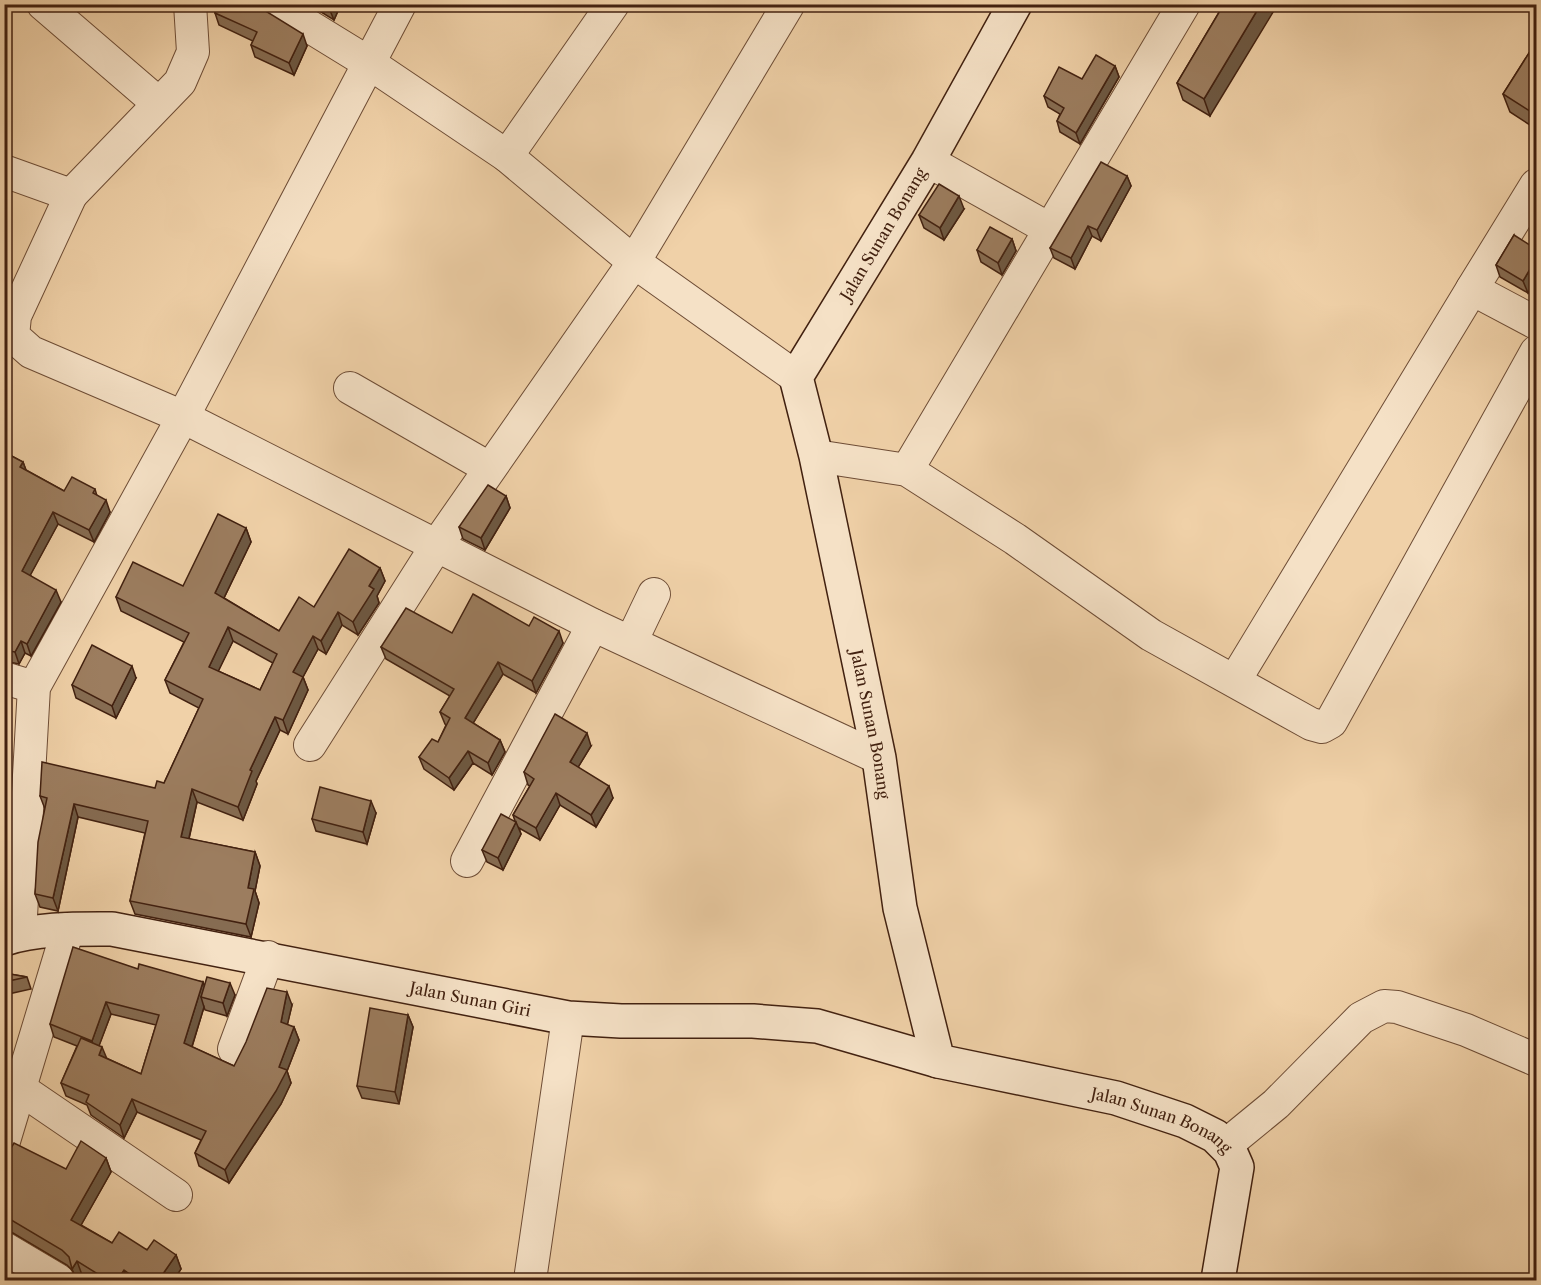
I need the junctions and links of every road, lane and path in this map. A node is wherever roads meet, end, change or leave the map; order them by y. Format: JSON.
{"nodes":[{"id":1,"x":43,"y":4,"type":"edge"},
{"id":2,"x":190,"y":4,"type":"edge"},
{"id":3,"x":273,"y":4,"type":"edge"},
{"id":4,"x":400,"y":4,"type":"edge"},
{"id":5,"x":613,"y":4,"type":"edge"},
{"id":6,"x":1015,"y":4,"type":"edge"},
{"id":7,"x":1184,"y":4,"type":"edge"},
{"id":8,"x":788,"y":5,"type":"edge"},
{"id":9,"x":369,"y":63,"type":"junction"},
{"id":10,"x":158,"y":103,"type":"junction"},
{"id":11,"x":507,"y":156,"type":"junction"},
{"id":12,"x":928,"y":161,"type":"junction"},
{"id":13,"x":4,"y":171,"type":"edge"},
{"id":14,"x":1536,"y":185,"type":"edge"},
{"id":15,"x":71,"y":195,"type":"junction"},
{"id":16,"x":1051,"y":230,"type":"junction"},
{"id":17,"x":634,"y":262,"type":"junction"},
{"id":18,"x":1472,"y":289,"type":"junction"},
{"id":19,"x":1536,"y":323,"type":"edge"},
{"id":20,"x":1536,"y":352,"type":"edge"},
{"id":21,"x":796,"y":377,"type":"junction"},
{"id":22,"x":350,"y":388,"type":"dead end"},
{"id":23,"x":183,"y":417,"type":"junction"},
{"id":24,"x":816,"y":456,"type":"junction"},
{"id":25,"x":489,"y":468,"type":"junction"},
{"id":26,"x":907,"y":470,"type":"junction"},
{"id":27,"x":437,"y":545,"type":"junction"},
{"id":28,"x":654,"y":594,"type":"dead end"},
{"id":29,"x":593,"y":625,"type":"junction"},
{"id":30,"x":632,"y":642,"type":"junction"},
{"id":31,"x":1235,"y":680,"type":"junction"},
{"id":32,"x":19,"y":682,"type":"edge"},
{"id":33,"x":310,"y":745,"type":"dead end"},
{"id":34,"x":879,"y":758,"type":"junction"},
{"id":35,"x":467,"y":861,"type":"dead end"},
{"id":36,"x":68,"y":929,"type":"junction"},
{"id":37,"x":12,"y":936,"type":"edge"},
{"id":38,"x":268,"y":957,"type":"junction"},
{"id":39,"x":568,"y":1018,"type":"junction"},
{"id":40,"x":234,"y":1049,"type":"dead end"},
{"id":41,"x":1536,"y":1060,"type":"edge"},
{"id":42,"x":938,"y":1061,"type":"junction"},
{"id":43,"x":22,"y":1090,"type":"junction"},
{"id":44,"x":4,"y":1141,"type":"edge"},
{"id":45,"x":1226,"y":1145,"type":"junction"},
{"id":46,"x":176,"y":1195,"type":"dead end"},
{"id":47,"x":4,"y":1248,"type":"edge"},
{"id":48,"x":58,"y":1281,"type":"edge"},
{"id":49,"x":530,"y":1281,"type":"edge"},
{"id":50,"x":1218,"y":1281,"type":"edge"}],
"edges":[{"from":1,"to":10,"type":"street"},
{"from":2,"to":10,"type":"street"},
{"from":3,"to":9,"type":"street"},
{"from":4,"to":9,"type":"street"},
{"from":5,"to":11,"type":"street"},
{"from":6,"to":12,"type":"street","name":"Jalan Sunan Bonang"},
{"from":7,"to":16,"type":"street"},
{"from":8,"to":17,"type":"street"},
{"from":9,"to":11,"type":"street"},
{"from":9,"to":23,"type":"street"},
{"from":10,"to":15,"type":"street"},
{"from":11,"to":17,"type":"street"},
{"from":12,"to":16,"type":"street"},
{"from":12,"to":21,"type":"street","name":"Jalan Sunan Bonang"},
{"from":13,"to":15,"type":"street"},
{"from":14,"to":18,"type":"street"},
{"from":15,"to":23,"type":"street"},
{"from":16,"to":26,"type":"street"},
{"from":17,"to":21,"type":"street"},
{"from":17,"to":25,"type":"street"},
{"from":18,"to":19,"type":"street"},
{"from":18,"to":31,"type":"street"},
{"from":20,"to":31,"type":"street"},
{"from":21,"to":24,"type":"street","name":"Jalan Sunan Bonang"},
{"from":22,"to":25,"type":"street"},
{"from":23,"to":27,"type":"street"},
{"from":23,"to":32,"type":"street"},
{"from":24,"to":26,"type":"street"},
{"from":24,"to":34,"type":"street","name":"Jalan Sunan Bonang"},
{"from":25,"to":27,"type":"street"},
{"from":26,"to":31,"type":"street"},
{"from":27,"to":29,"type":"street"},
{"from":27,"to":33,"type":"street"},
{"from":28,"to":30,"type":"street"},
{"from":29,"to":30,"type":"street"},
{"from":29,"to":35,"type":"street"},
{"from":30,"to":34,"type":"street"},
{"from":32,"to":37,"type":"street"},
{"from":34,"to":42,"type":"street","name":"Jalan Sunan Bonang"},
{"from":36,"to":37,"type":"street","name":"Jalan Sunan Giri"},
{"from":36,"to":38,"type":"street","name":"Jalan Sunan Giri"},
{"from":36,"to":43,"type":"street"},
{"from":38,"to":39,"type":"street","name":"Jalan Sunan Giri"},
{"from":38,"to":40,"type":"street"},
{"from":39,"to":42,"type":"street","name":"Jalan Sunan Giri"},
{"from":39,"to":49,"type":"street"},
{"from":41,"to":45,"type":"street"},
{"from":42,"to":45,"type":"street","name":"Jalan Sunan Bonang"},
{"from":43,"to":44,"type":"street"},
{"from":43,"to":46,"type":"street"},
{"from":45,"to":50,"type":"street","name":"Jalan Sunan Bonang"},
{"from":47,"to":48,"type":"street"}]}
